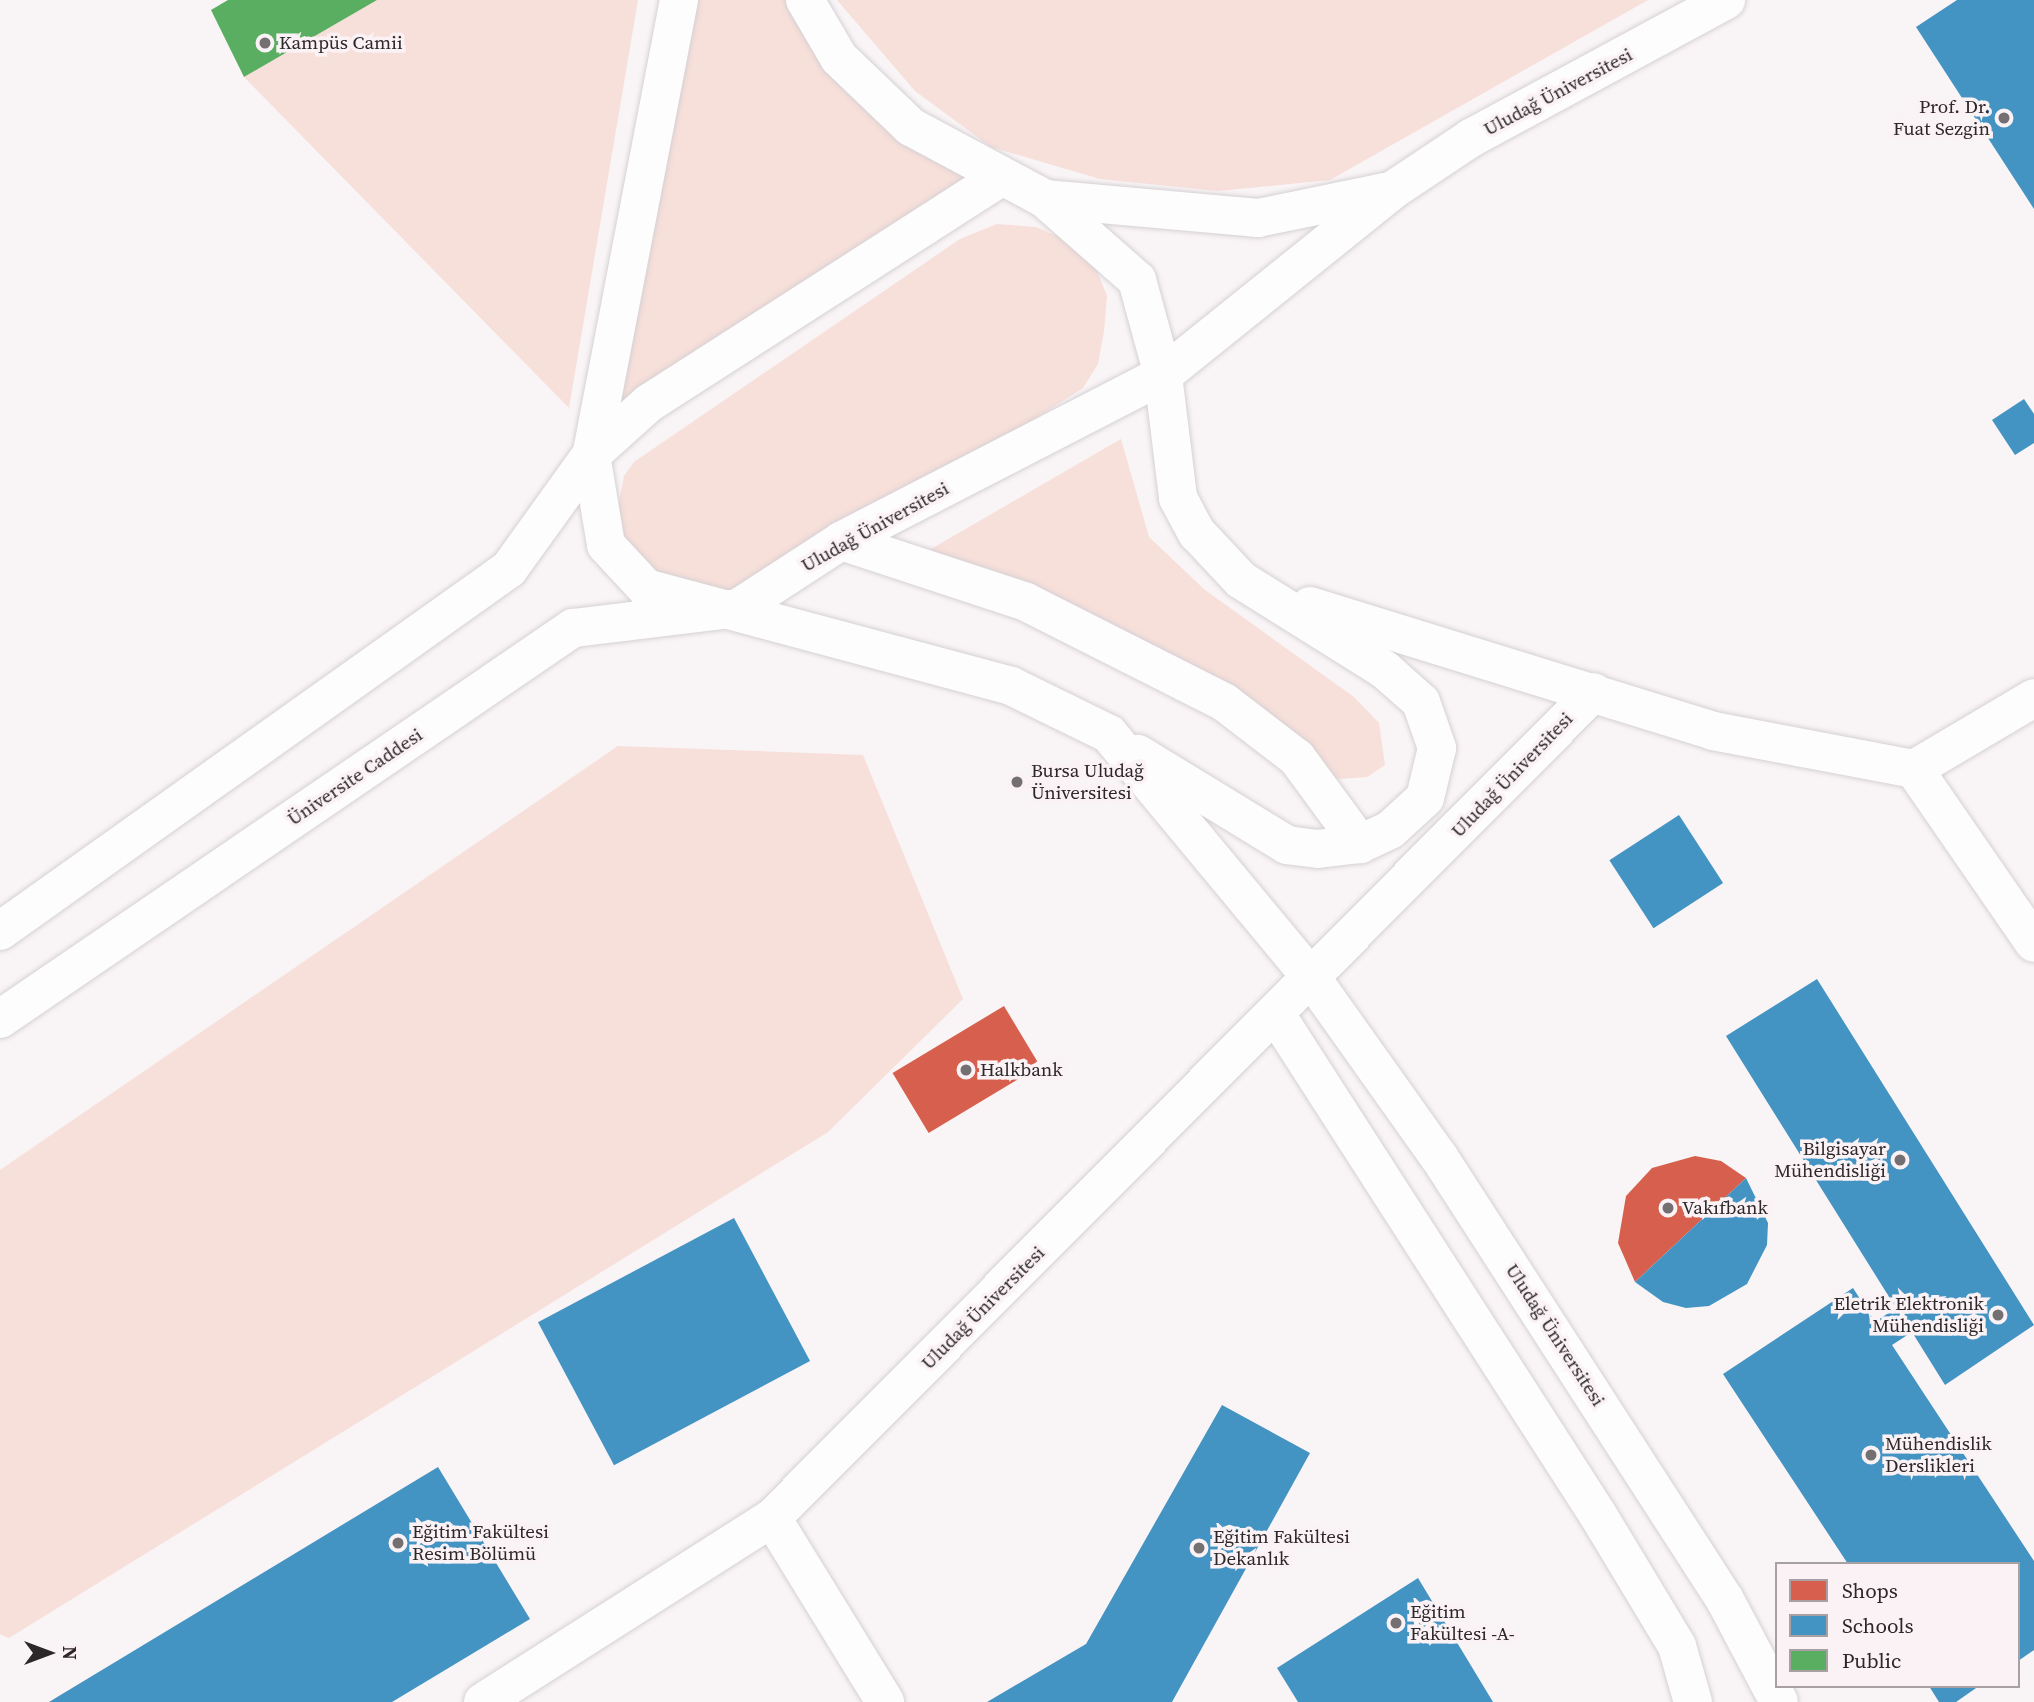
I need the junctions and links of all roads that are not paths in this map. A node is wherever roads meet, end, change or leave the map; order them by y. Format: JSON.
{"nodes":[{"id":1,"x":679,"y":0,"type":"edge"},
{"id":2,"x":806,"y":0,"type":"edge"},
{"id":3,"x":1726,"y":0,"type":"edge"},
{"id":4,"x":998,"y":179,"type":"junction"},
{"id":5,"x":1393,"y":190,"type":"junction"},
{"id":6,"x":1045,"y":198,"type":"junction"},
{"id":7,"x":1163,"y":376,"type":"junction"},
{"id":8,"x":591,"y":455,"type":"junction"},
{"id":9,"x":841,"y":541,"type":"junction"},
{"id":10,"x":1271,"y":594,"type":"junction"},
{"id":11,"x":738,"y":608,"type":"junction"},
{"id":12,"x":1594,"y":692,"type":"junction"},
{"id":13,"x":2034,"y":698,"type":"edge"},
{"id":14,"x":1115,"y":741,"type":"junction"},
{"id":15,"x":1914,"y":769,"type":"junction"},
{"id":16,"x":1360,"y":844,"type":"junction"},
{"id":17,"x":0,"y":931,"type":"edge"},
{"id":18,"x":2034,"y":943,"type":"edge"},
{"id":19,"x":1313,"y":979,"type":"junction"},
{"id":20,"x":1277,"y":1016,"type":"junction"},
{"id":21,"x":0,"y":1019,"type":"edge"},
{"id":22,"x":772,"y":1518,"type":"junction"},
{"id":23,"x":483,"y":1702,"type":"edge"},
{"id":24,"x":885,"y":1702,"type":"edge"},
{"id":25,"x":1693,"y":1702,"type":"edge"},
{"id":26,"x":1779,"y":1702,"type":"edge"}],
"edges":[{"from":1,"to":8,"type":"street"},
{"from":2,"to":4,"type":"street","name":"Uludağ Üniversitesi"},
{"from":3,"to":5,"type":"street","name":"Uludağ Üniversitesi"},
{"from":4,"to":6,"type":"street","name":"Uludağ Üniversitesi"},
{"from":4,"to":8,"type":"street"},
{"from":5,"to":6,"type":"street","name":"Uludağ Üniversitesi"},
{"from":5,"to":7,"type":"street","name":"Uludağ Üniversitesi"},
{"from":6,"to":7,"type":"street"},
{"from":7,"to":9,"type":"street","name":"Uludağ Üniversitesi"},
{"from":7,"to":10,"type":"street"},
{"from":8,"to":11,"type":"street"},
{"from":8,"to":17,"type":"street"},
{"from":9,"to":11,"type":"street","name":"Uludağ Üniversitesi"},
{"from":9,"to":16,"type":"street"},
{"from":10,"to":12,"type":"street"},
{"from":10,"to":16,"type":"street"},
{"from":11,"to":14,"type":"street","name":"Uludağ Üniversitesi"},
{"from":11,"to":21,"type":"street","name":"Üniversite Caddesi"},
{"from":12,"to":15,"type":"street"},
{"from":12,"to":19,"type":"street","name":"Uludağ Üniversitesi"},
{"from":13,"to":15,"type":"street"},
{"from":14,"to":16,"type":"street"},
{"from":14,"to":19,"type":"street","name":"Uludağ Üniversitesi"},
{"from":15,"to":18,"type":"street"},
{"from":19,"to":20,"type":"street","name":"Uludağ Üniversitesi"},
{"from":19,"to":26,"type":"street","name":"Uludağ Üniversitesi"},
{"from":20,"to":22,"type":"street","name":"Uludağ Üniversitesi"},
{"from":20,"to":25,"type":"street"},
{"from":22,"to":23,"type":"street","name":"Uludağ Üniversitesi"},
{"from":22,"to":24,"type":"street"}]}
